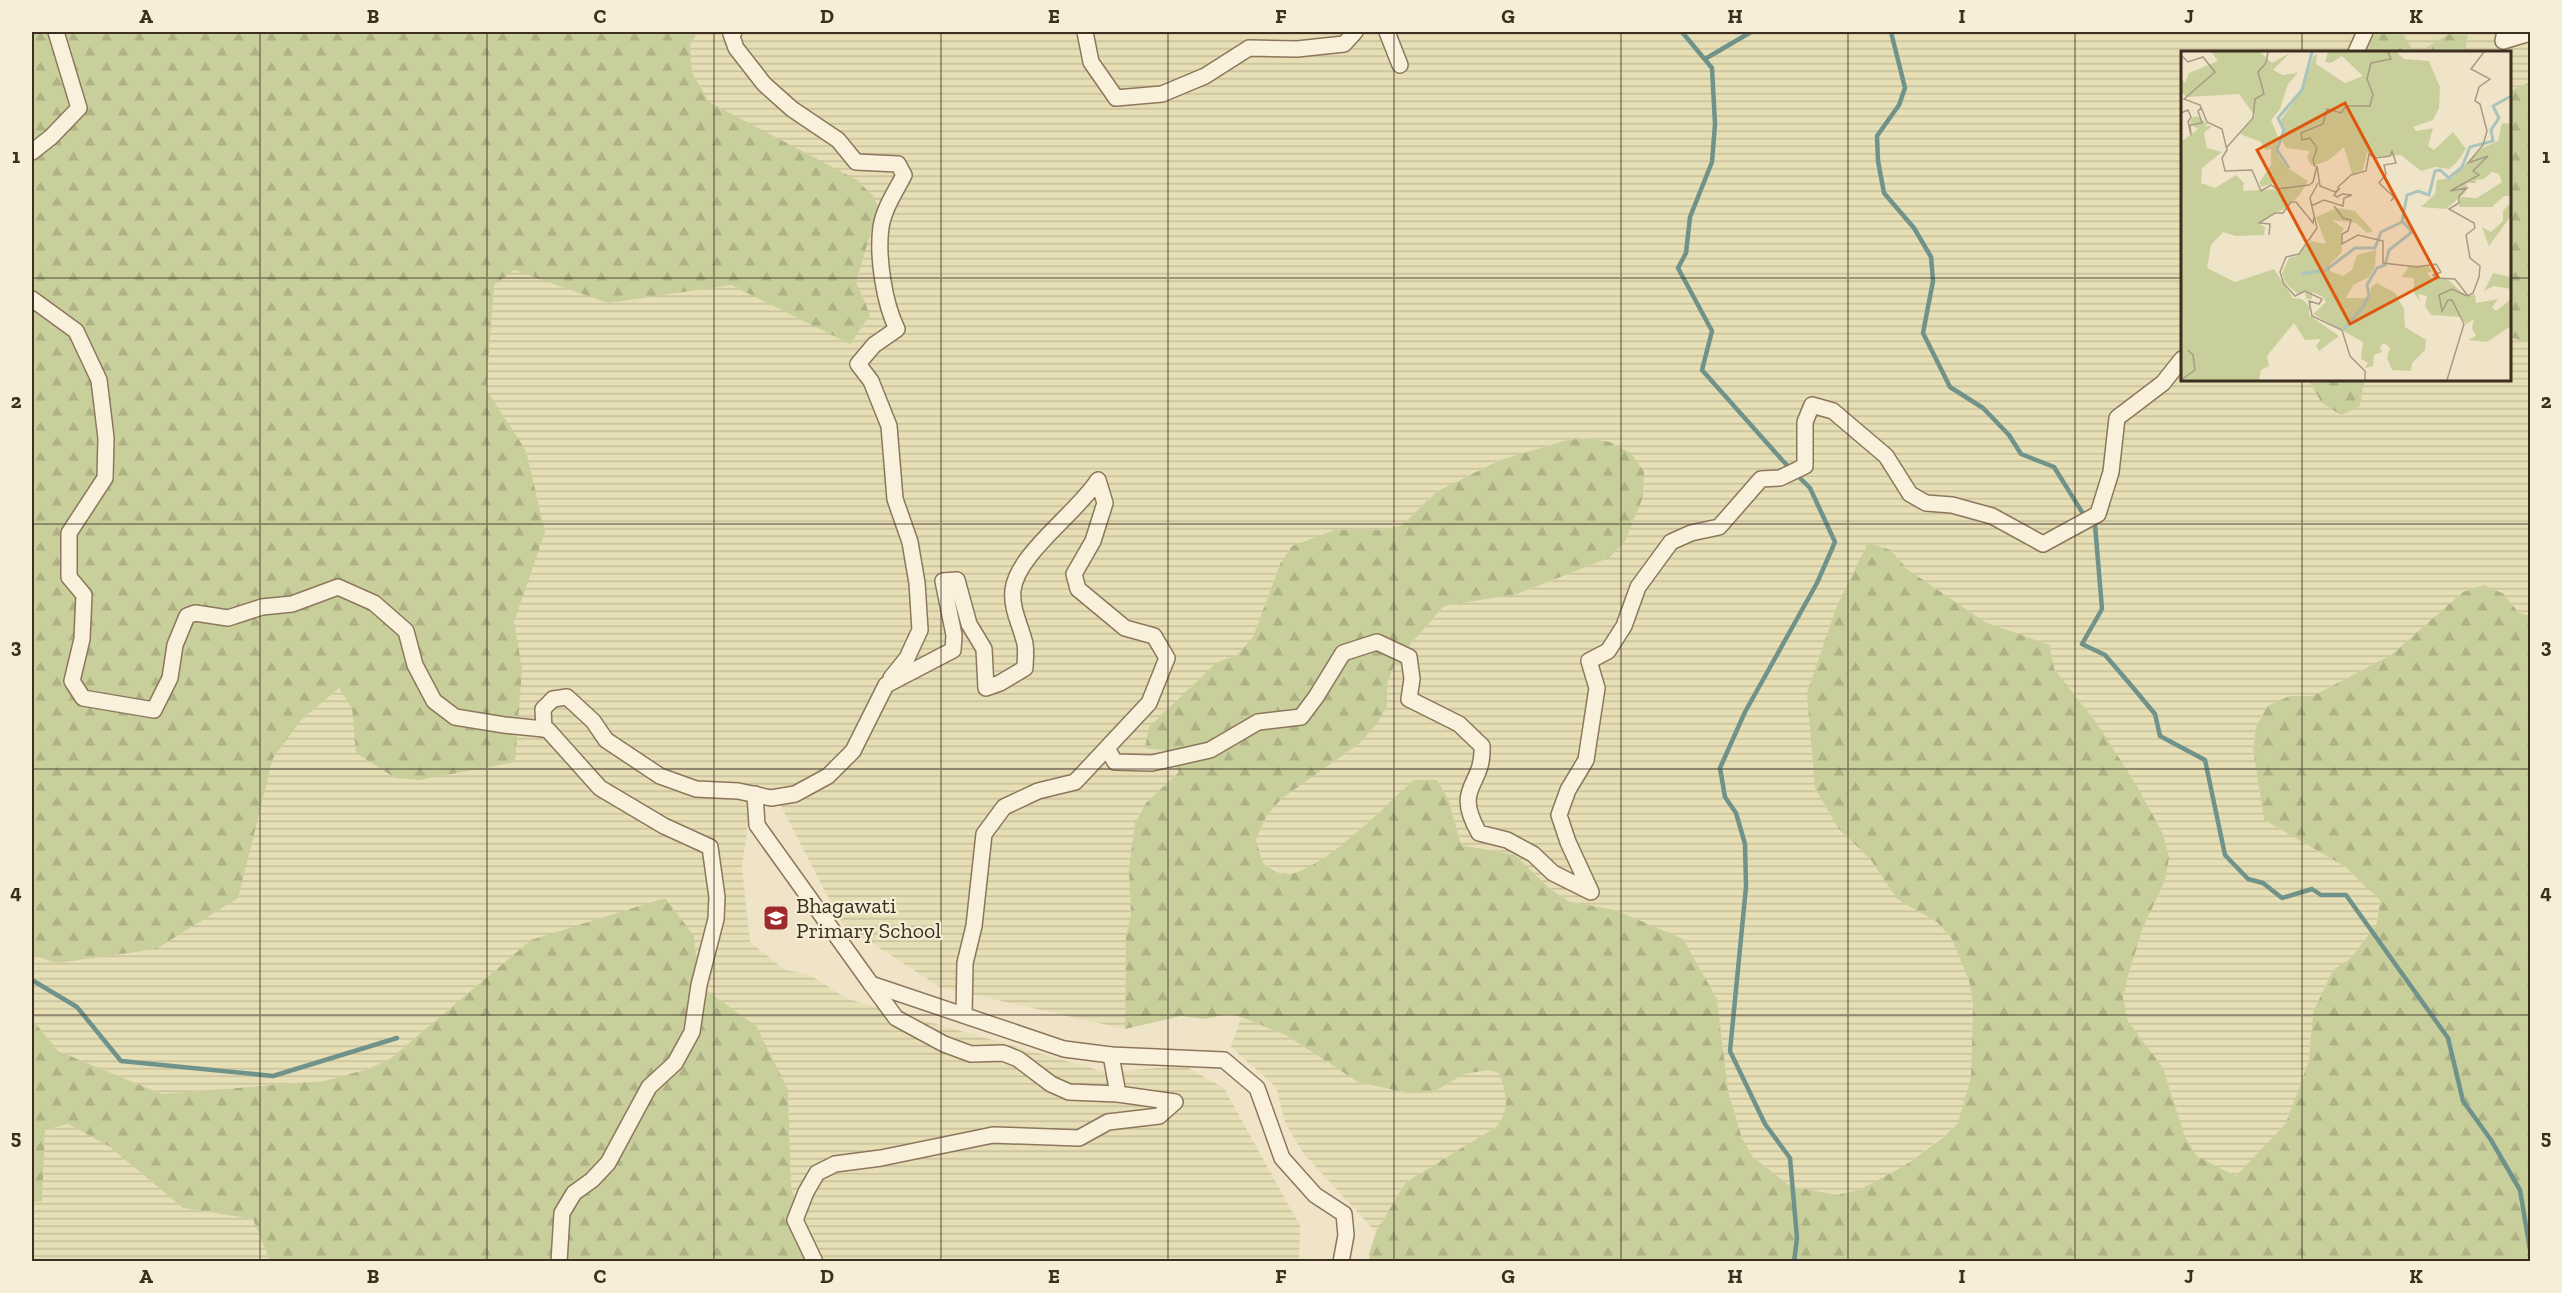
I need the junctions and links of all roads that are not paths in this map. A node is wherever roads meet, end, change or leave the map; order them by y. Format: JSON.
{"nodes":[{"id":1,"x":56,"y":32,"type":"edge"},
{"id":2,"x":734,"y":32,"type":"edge"},
{"id":3,"x":1085,"y":32,"type":"edge"},
{"id":4,"x":1355,"y":32,"type":"edge"},
{"id":5,"x":1387,"y":32,"type":"edge"},
{"id":6,"x":2365,"y":32,"type":"edge"},
{"id":7,"x":2505,"y":32,"type":"edge"},
{"id":8,"x":2530,"y":33,"type":"edge"},
{"id":9,"x":2356,"y":51,"type":"edge"},
{"id":10,"x":1400,"y":65,"type":"dead end"},
{"id":11,"x":32,"y":152,"type":"edge"},
{"id":12,"x":32,"y":299,"type":"edge"},
{"id":13,"x":2181,"y":359,"type":"edge"},
{"id":14,"x":886,"y":685,"type":"junction"},
{"id":15,"x":543,"y":729,"type":"junction"},
{"id":16,"x":1108,"y":750,"type":"junction"},
{"id":17,"x":756,"y":794,"type":"junction"},
{"id":18,"x":871,"y":984,"type":"junction"},
{"id":19,"x":964,"y":1015,"type":"junction"},
{"id":20,"x":1112,"y":1055,"type":"junction"},
{"id":21,"x":1118,"y":1094,"type":"junction"},
{"id":22,"x":559,"y":1262,"type":"edge"},
{"id":23,"x":815,"y":1262,"type":"edge"},
{"id":24,"x":1341,"y":1262,"type":"edge"}],
"edges":[{"from":1,"to":11,"type":"street"},
{"from":2,"to":14,"type":"street"},
{"from":3,"to":4,"type":"street"},
{"from":5,"to":10,"type":"street"},
{"from":6,"to":9,"type":"street"},
{"from":7,"to":8,"type":"street"},
{"from":12,"to":15,"type":"street"},
{"from":13,"to":16,"type":"street"},
{"from":14,"to":16,"type":"street"},
{"from":14,"to":17,"type":"street"},
{"from":15,"to":17,"type":"street"},
{"from":15,"to":22,"type":"street"},
{"from":16,"to":19,"type":"street"},
{"from":17,"to":18,"type":"street"},
{"from":18,"to":19,"type":"street"},
{"from":18,"to":21,"type":"street"},
{"from":19,"to":20,"type":"street"},
{"from":20,"to":21,"type":"street"},
{"from":20,"to":24,"type":"street"},
{"from":21,"to":23,"type":"street"}]}
